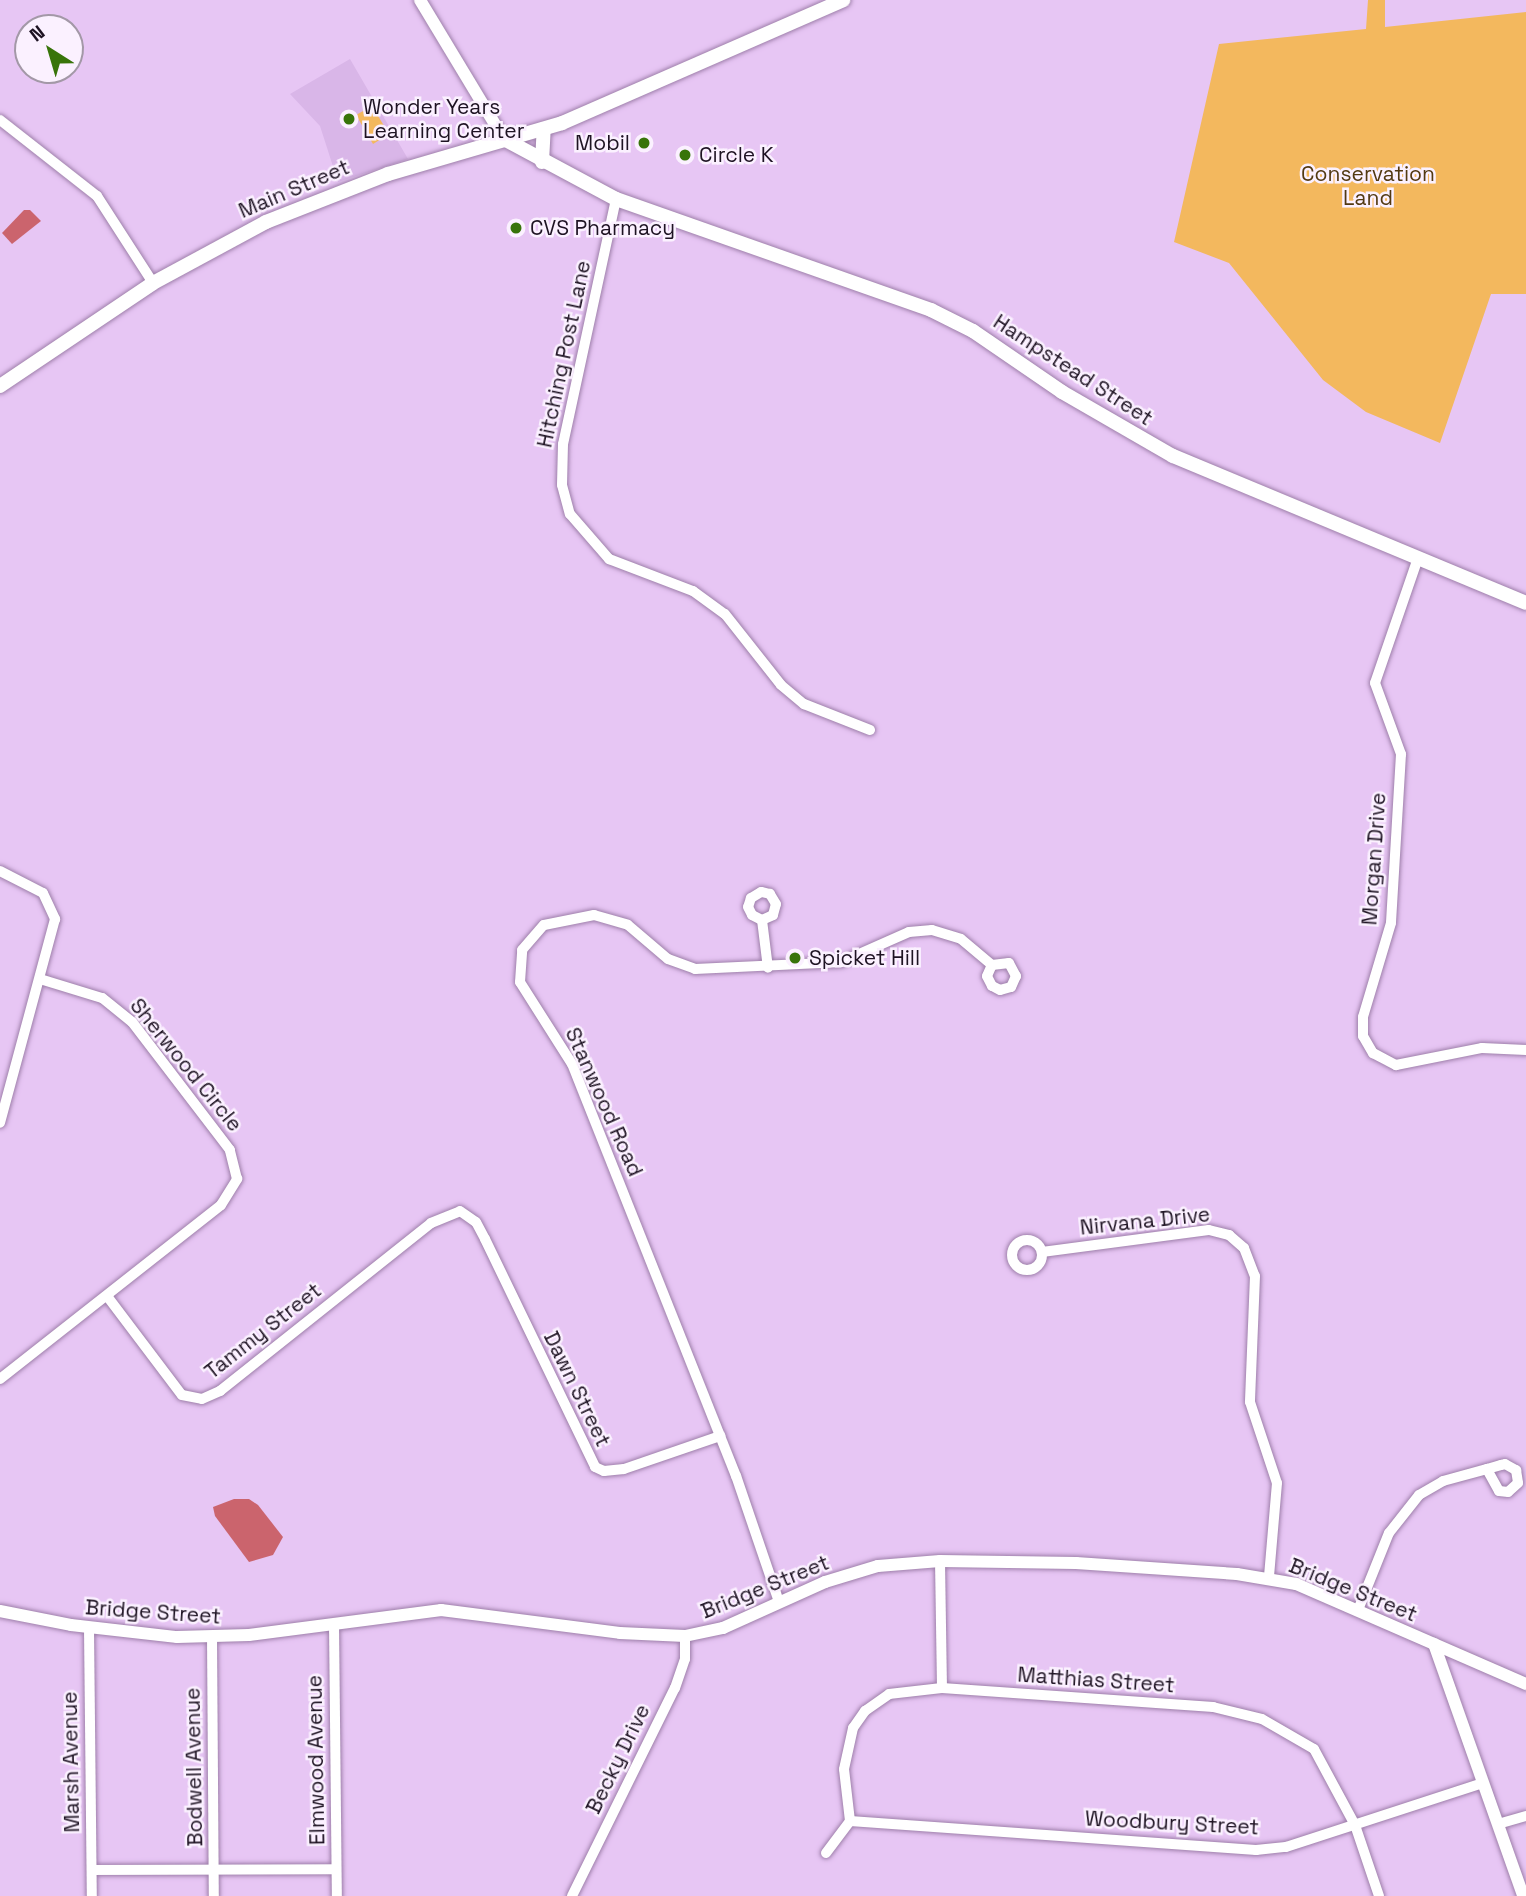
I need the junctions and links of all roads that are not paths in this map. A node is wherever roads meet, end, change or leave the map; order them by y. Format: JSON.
{"nodes":[{"id":1,"x":420,"y":0,"type":"edge"},
{"id":2,"x":843,"y":0,"type":"edge"},
{"id":3,"x":0,"y":120,"type":"edge"},
{"id":4,"x":544,"y":129,"type":"junction"},
{"id":5,"x":504,"y":139,"type":"junction"},
{"id":6,"x":542,"y":162,"type":"junction"},
{"id":7,"x":616,"y":200,"type":"junction"},
{"id":8,"x":153,"y":283,"type":"junction"},
{"id":9,"x":0,"y":386,"type":"edge"},
{"id":10,"x":1418,"y":558,"type":"junction"},
{"id":11,"x":1526,"y":603,"type":"edge"},
{"id":12,"x":870,"y":730,"type":"dead end"},
{"id":13,"x":0,"y":871,"type":"edge"},
{"id":14,"x":762,"y":920,"type":"dead end"},
{"id":15,"x":992,"y":965,"type":"dead end"},
{"id":16,"x":768,"y":968,"type":"junction"},
{"id":17,"x":40,"y":979,"type":"junction"},
{"id":18,"x":1526,"y":1050,"type":"edge"},
{"id":19,"x":0,"y":1123,"type":"edge"},
{"id":20,"x":465,"y":1213,"type":"joint"},
{"id":21,"x":1042,"y":1252,"type":"dead end"},
{"id":22,"x":107,"y":1296,"type":"junction"},
{"id":23,"x":0,"y":1379,"type":"edge"},
{"id":24,"x":720,"y":1436,"type":"junction"},
{"id":25,"x":1487,"y":1469,"type":"dead end"},
{"id":26,"x":940,"y":1562,"type":"junction"},
{"id":27,"x":1269,"y":1577,"type":"junction"},
{"id":28,"x":779,"y":1602,"type":"junction"},
{"id":29,"x":1359,"y":1610,"type":"junction"},
{"id":30,"x":0,"y":1611,"type":"edge"},
{"id":31,"x":334,"y":1624,"type":"junction"},
{"id":32,"x":89,"y":1628,"type":"junction"},
{"id":33,"x":685,"y":1636,"type":"junction"},
{"id":34,"x":212,"y":1637,"type":"junction"},
{"id":35,"x":1434,"y":1644,"type":"junction"},
{"id":36,"x":1526,"y":1684,"type":"edge"},
{"id":37,"x":942,"y":1688,"type":"junction"},
{"id":38,"x":1483,"y":1783,"type":"junction"},
{"id":39,"x":1526,"y":1816,"type":"edge"},
{"id":40,"x":850,"y":1821,"type":"junction"},
{"id":41,"x":1498,"y":1824,"type":"junction"},
{"id":42,"x":1355,"y":1825,"type":"junction"},
{"id":43,"x":826,"y":1853,"type":"dead end"},
{"id":44,"x":336,"y":1869,"type":"junction"},
{"id":45,"x":92,"y":1870,"type":"junction"},
{"id":46,"x":214,"y":1870,"type":"junction"},
{"id":47,"x":92,"y":1896,"type":"edge"},
{"id":48,"x":214,"y":1896,"type":"edge"},
{"id":49,"x":337,"y":1896,"type":"edge"},
{"id":50,"x":572,"y":1896,"type":"edge"},
{"id":51,"x":1379,"y":1896,"type":"edge"},
{"id":52,"x":1523,"y":1896,"type":"edge"}],
"edges":[{"from":1,"to":5,"type":"street"},
{"from":2,"to":4,"type":"main road","name":"Main Street"},
{"from":3,"to":8,"type":"street"},
{"from":4,"to":5,"type":"main road","name":"Main Street"},
{"from":4,"to":6,"type":"main road"},
{"from":5,"to":6,"type":"main road","name":"Hampstead Street"},
{"from":5,"to":8,"type":"main road","name":"Main Street"},
{"from":6,"to":7,"type":"main road","name":"Hampstead Street"},
{"from":7,"to":10,"type":"main road","name":"Hampstead Street"},
{"from":7,"to":12,"type":"street","name":"Hitching Post Lane"},
{"from":8,"to":9,"type":"main road","name":"Main Street"},
{"from":10,"to":11,"type":"main road","name":"Hampstead Street"},
{"from":10,"to":18,"type":"street","name":"Morgan Drive"},
{"from":13,"to":17,"type":"street"},
{"from":14,"to":16,"type":"street"},
{"from":15,"to":16,"type":"street","name":"Stanwood Road"},
{"from":16,"to":24,"type":"street","name":"Stanwood Road"},
{"from":17,"to":19,"type":"street"},
{"from":17,"to":22,"type":"street","name":"Sherwood Circle"},
{"from":20,"to":22,"type":"street","name":"Tammy Street"},
{"from":20,"to":24,"type":"street","name":"Dawn Street"},
{"from":21,"to":27,"type":"street","name":"Nirvana Drive"},
{"from":22,"to":23,"type":"street","name":"Sherwood Circle"},
{"from":24,"to":28,"type":"street","name":"Stanwood Road"},
{"from":25,"to":29,"type":"street"},
{"from":26,"to":27,"type":"street","name":"Bridge Street"},
{"from":26,"to":28,"type":"street","name":"Bridge Street"},
{"from":26,"to":37,"type":"street"},
{"from":27,"to":29,"type":"street","name":"Bridge Street"},
{"from":28,"to":33,"type":"street","name":"Bridge Street"},
{"from":29,"to":35,"type":"street","name":"Bridge Street"},
{"from":30,"to":32,"type":"street","name":"Bridge Street"},
{"from":31,"to":33,"type":"street","name":"Bridge Street"},
{"from":31,"to":34,"type":"street","name":"Bridge Street"},
{"from":31,"to":44,"type":"street","name":"Elmwood Avenue"},
{"from":32,"to":34,"type":"street","name":"Bridge Street"},
{"from":32,"to":45,"type":"street","name":"Marsh Avenue"},
{"from":33,"to":50,"type":"street","name":"Becky Drive"},
{"from":34,"to":46,"type":"street","name":"Bodwell Avenue"},
{"from":35,"to":36,"type":"street","name":"Bridge Street"},
{"from":35,"to":38,"type":"street"},
{"from":37,"to":40,"type":"street","name":"Matthias Street"},
{"from":37,"to":42,"type":"street","name":"Matthias Street"},
{"from":38,"to":41,"type":"street"},
{"from":38,"to":42,"type":"street","name":"Woodbury Street"},
{"from":39,"to":41,"type":"street"},
{"from":40,"to":42,"type":"street","name":"Woodbury Street"},
{"from":40,"to":43,"type":"street"},
{"from":41,"to":52,"type":"street"},
{"from":42,"to":51,"type":"street","name":"Matthias Street"},
{"from":44,"to":46,"type":"street"},
{"from":44,"to":49,"type":"street","name":"Elmwood Avenue"},
{"from":45,"to":46,"type":"street"},
{"from":45,"to":47,"type":"street","name":"Marsh Avenue"},
{"from":46,"to":48,"type":"street","name":"Bodwell Avenue"}]}
